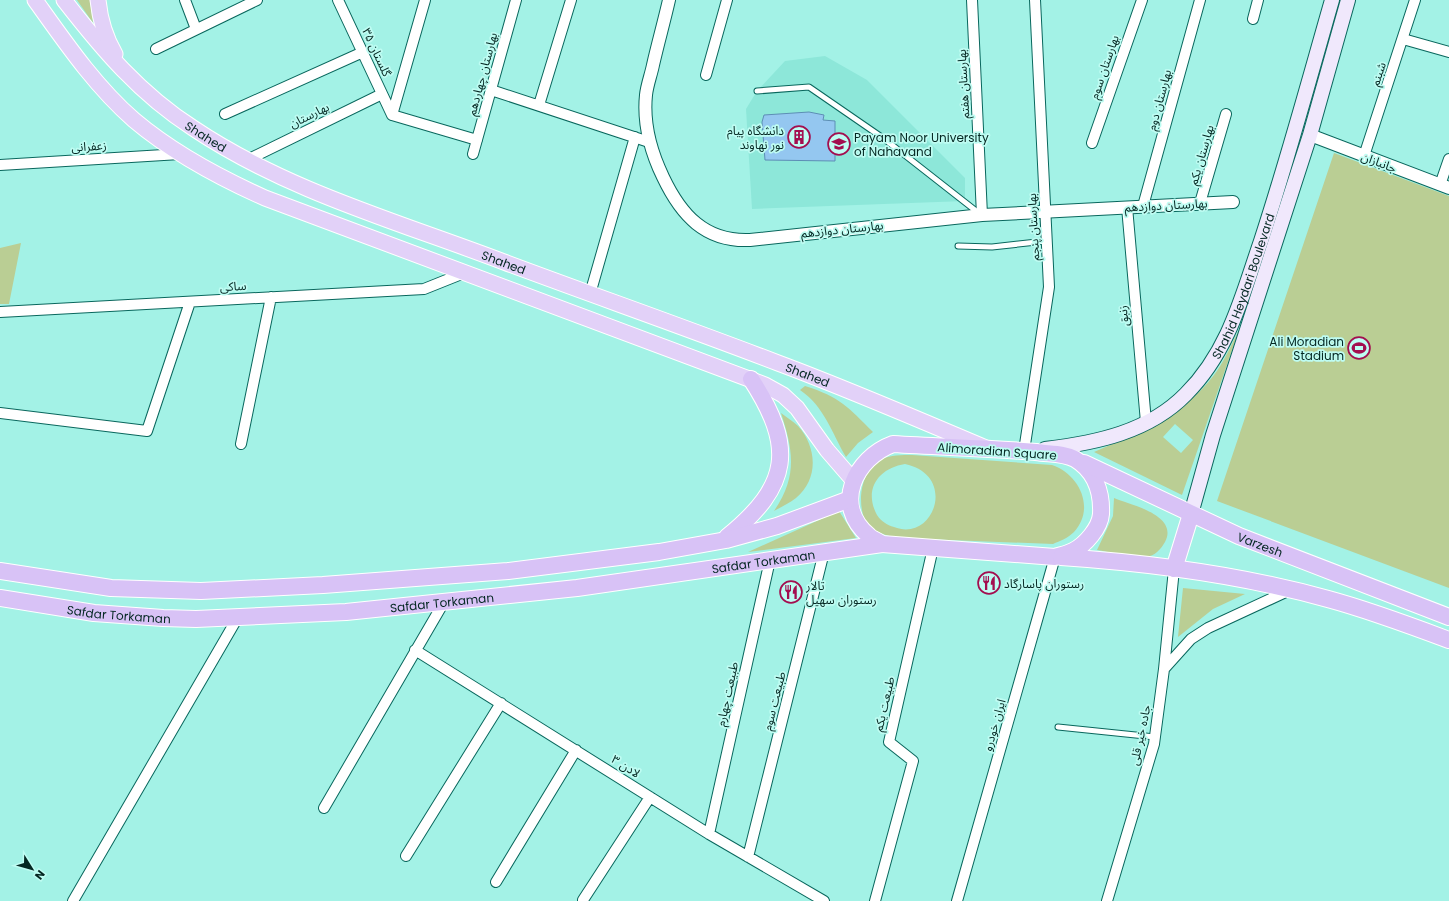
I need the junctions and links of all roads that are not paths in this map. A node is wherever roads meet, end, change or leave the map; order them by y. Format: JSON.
{"nodes":[{"id":1,"x":35,"y":0,"type":"edge"},
{"id":2,"x":64,"y":0,"type":"edge"},
{"id":3,"x":98,"y":0,"type":"edge"},
{"id":4,"x":185,"y":0,"type":"edge"},
{"id":5,"x":257,"y":0,"type":"edge"},
{"id":6,"x":338,"y":0,"type":"edge"},
{"id":7,"x":424,"y":0,"type":"edge"},
{"id":8,"x":516,"y":0,"type":"edge"},
{"id":9,"x":571,"y":0,"type":"edge"},
{"id":10,"x":669,"y":0,"type":"edge"},
{"id":11,"x":727,"y":0,"type":"edge"},
{"id":12,"x":972,"y":0,"type":"edge"},
{"id":13,"x":1035,"y":0,"type":"edge"},
{"id":14,"x":1142,"y":0,"type":"edge"},
{"id":15,"x":1200,"y":0,"type":"edge"},
{"id":16,"x":1258,"y":0,"type":"edge"},
{"id":17,"x":1332,"y":0,"type":"edge"},
{"id":18,"x":1348,"y":0,"type":"edge"},
{"id":19,"x":1415,"y":0,"type":"edge"},
{"id":20,"x":1253,"y":19,"type":"dead end"},
{"id":21,"x":196,"y":29,"type":"junction"},
{"id":22,"x":1403,"y":39,"type":"junction"},
{"id":23,"x":156,"y":49,"type":"dead end"},
{"id":24,"x":363,"y":52,"type":"junction"},
{"id":25,"x":1449,"y":52,"type":"edge"},
{"id":26,"x":706,"y":75,"type":"dead end"},
{"id":27,"x":140,"y":87,"type":"junction"},
{"id":28,"x":491,"y":90,"type":"junction"},
{"id":29,"x":757,"y":91,"type":"dead end"},
{"id":30,"x":382,"y":94,"type":"junction"},
{"id":31,"x":539,"y":106,"type":"junction"},
{"id":32,"x":225,"y":114,"type":"dead end"},
{"id":33,"x":392,"y":114,"type":"junction"},
{"id":34,"x":1226,"y":114,"type":"dead end"},
{"id":35,"x":1294,"y":132,"type":"junction"},
{"id":36,"x":1310,"y":135,"type":"junction"},
{"id":37,"x":635,"y":137,"type":"junction"},
{"id":38,"x":477,"y":140,"type":"junction"},
{"id":39,"x":649,"y":142,"type":"junction"},
{"id":40,"x":1092,"y":143,"type":"dead end"},
{"id":41,"x":180,"y":154,"type":"junction"},
{"id":42,"x":473,"y":154,"type":"dead end"},
{"id":43,"x":1364,"y":156,"type":"junction"},
{"id":44,"x":1449,"y":159,"type":"edge"},
{"id":45,"x":247,"y":160,"type":"junction"},
{"id":46,"x":0,"y":165,"type":"edge"},
{"id":47,"x":1445,"y":186,"type":"edge"},
{"id":48,"x":1233,"y":202,"type":"dead end"},
{"id":49,"x":1200,"y":203,"type":"junction"},
{"id":50,"x":1143,"y":206,"type":"junction"},
{"id":51,"x":1127,"y":207,"type":"junction"},
{"id":52,"x":1045,"y":212,"type":"junction"},
{"id":53,"x":982,"y":216,"type":"junction"},
{"id":54,"x":1046,"y":241,"type":"junction"},
{"id":55,"x":958,"y":246,"type":"dead end"},
{"id":56,"x":464,"y":273,"type":"junction"},
{"id":57,"x":590,"y":294,"type":"junction"},
{"id":58,"x":271,"y":297,"type":"junction"},
{"id":59,"x":190,"y":302,"type":"junction"},
{"id":60,"x":0,"y":312,"type":"edge"},
{"id":61,"x":751,"y":379,"type":"junction"},
{"id":62,"x":0,"y":413,"type":"edge"},
{"id":63,"x":1146,"y":422,"type":"junction"},
{"id":64,"x":241,"y":444,"type":"dead end"},
{"id":65,"x":991,"y":450,"type":"junction"},
{"id":66,"x":1024,"y":451,"type":"junction"},
{"id":67,"x":1076,"y":460,"type":"junction"},
{"id":68,"x":853,"y":480,"type":"junction"},
{"id":69,"x":850,"y":499,"type":"junction"},
{"id":70,"x":1191,"y":514,"type":"junction"},
{"id":71,"x":723,"y":540,"type":"junction"},
{"id":72,"x":882,"y":544,"type":"junction"},
{"id":73,"x":933,"y":548,"type":"junction"},
{"id":74,"x":824,"y":552,"type":"junction"},
{"id":75,"x":1055,"y":557,"type":"junction"},
{"id":76,"x":770,"y":560,"type":"junction"},
{"id":77,"x":1174,"y":569,"type":"junction"},
{"id":78,"x":0,"y":571,"type":"edge"},
{"id":79,"x":1290,"y":590,"type":"junction"},
{"id":80,"x":0,"y":598,"type":"edge"},
{"id":81,"x":444,"y":602,"type":"junction"},
{"id":82,"x":238,"y":617,"type":"junction"},
{"id":83,"x":1449,"y":617,"type":"edge"},
{"id":84,"x":1449,"y":640,"type":"edge"},
{"id":85,"x":416,"y":650,"type":"junction"},
{"id":86,"x":1164,"y":669,"type":"junction"},
{"id":87,"x":501,"y":703,"type":"junction"},
{"id":88,"x":1058,"y":727,"type":"dead end"},
{"id":89,"x":1155,"y":737,"type":"junction"},
{"id":90,"x":576,"y":750,"type":"junction"},
{"id":91,"x":650,"y":797,"type":"junction"},
{"id":92,"x":324,"y":808,"type":"dead end"},
{"id":93,"x":709,"y":834,"type":"junction"},
{"id":94,"x":406,"y":856,"type":"dead end"},
{"id":95,"x":748,"y":857,"type":"junction"},
{"id":96,"x":496,"y":882,"type":"dead end"},
{"id":97,"x":583,"y":900,"type":"edge"},
{"id":98,"x":73,"y":901,"type":"edge"},
{"id":99,"x":824,"y":901,"type":"edge"},
{"id":100,"x":875,"y":901,"type":"edge"},
{"id":101,"x":957,"y":901,"type":"edge"},
{"id":102,"x":1107,"y":901,"type":"edge"}],
"edges":[{"from":1,"to":41,"type":"main road","name":"Shahed"},
{"from":2,"to":27,"type":"main road","name":"Shahed"},
{"from":3,"to":27,"type":"main road"},
{"from":4,"to":21,"type":"street"},
{"from":5,"to":21,"type":"street"},
{"from":6,"to":24,"type":"street","name":"گلستان ۳۵"},
{"from":7,"to":33,"type":"street"},
{"from":8,"to":28,"type":"street","name":"بهارستان چهاردهم"},
{"from":9,"to":31,"type":"street"},
{"from":10,"to":39,"type":"street","name":"بهارستان دوازدهم"},
{"from":11,"to":26,"type":"street"},
{"from":12,"to":53,"type":"street","name":"بهارستان هفتم"},
{"from":13,"to":52,"type":"street","name":"بهارستان پنجم"},
{"from":14,"to":40,"type":"street","name":"بهارستان سوم"},
{"from":15,"to":50,"type":"street","name":"بهارستان دوم"},
{"from":16,"to":20,"type":"street"},
{"from":17,"to":35,"type":"main road","name":"Shahid Heydari Boulevard"},
{"from":18,"to":36,"type":"main road","name":"Shahid Heydari Boulevard"},
{"from":19,"to":22,"type":"street","name":"شبنم"},
{"from":21,"to":23,"type":"street"},
{"from":22,"to":25,"type":"street"},
{"from":22,"to":43,"type":"street","name":"شبنم"},
{"from":24,"to":30,"type":"street","name":"گلستان ۳۵"},
{"from":24,"to":32,"type":"street"},
{"from":27,"to":45,"type":"main road","name":"Shahed"},
{"from":28,"to":31,"type":"street"},
{"from":28,"to":38,"type":"street","name":"بهارستان چهاردهم"},
{"from":29,"to":53,"type":"lane"},
{"from":30,"to":33,"type":"street","name":"گلستان ۳۵"},
{"from":30,"to":45,"type":"street","name":"بهارستان"},
{"from":31,"to":37,"type":"street"},
{"from":33,"to":38,"type":"street"},
{"from":34,"to":49,"type":"street","name":"بهارستان یکم"},
{"from":35,"to":36,"type":"main road"},
{"from":35,"to":63,"type":"main road","name":"Shahid Heydari Boulevard"},
{"from":36,"to":43,"type":"street","name":"جانبازان"},
{"from":36,"to":70,"type":"main road","name":"Shahid Heydari Boulevard"},
{"from":37,"to":39,"type":"street"},
{"from":37,"to":57,"type":"street"},
{"from":38,"to":42,"type":"street","name":"بهارستان چهاردهم"},
{"from":39,"to":53,"type":"street","name":"بهارستان دوازدهم"},
{"from":41,"to":46,"type":"street","name":"زعفرانی"},
{"from":41,"to":56,"type":"main road","name":"Shahed"},
{"from":43,"to":47,"type":"street","name":"جانبازان"},
{"from":44,"to":47,"type":"street"},
{"from":45,"to":57,"type":"main road","name":"Shahed"},
{"from":48,"to":49,"type":"street","name":"بهارستان دوازدهم"},
{"from":49,"to":50,"type":"street","name":"بهارستان دوازدهم"},
{"from":50,"to":51,"type":"street","name":"بهارستان دوازدهم"},
{"from":51,"to":52,"type":"street","name":"بهارستان دوازدهم"},
{"from":51,"to":63,"type":"street","name":"زنبق"},
{"from":52,"to":53,"type":"street","name":"بهارستان دوازدهم"},
{"from":52,"to":54,"type":"street","name":"بهارستان پنجم"},
{"from":54,"to":55,"type":"lane"},
{"from":54,"to":66,"type":"street","name":"بهارستان پنجم"},
{"from":56,"to":58,"type":"street","name":"ساکی"},
{"from":56,"to":61,"type":"main road","name":"Shahed"},
{"from":57,"to":65,"type":"main road","name":"Shahed"},
{"from":58,"to":59,"type":"street","name":"ساکی"},
{"from":58,"to":64,"type":"street"},
{"from":59,"to":60,"type":"street","name":"ساکی"},
{"from":59,"to":62,"type":"street"},
{"from":61,"to":68,"type":"main road","name":"Shahed"},
{"from":61,"to":71,"type":"highway"},
{"from":63,"to":66,"type":"main road","name":"Shahid Heydari Boulevard"},
{"from":65,"to":66,"type":"highway","name":"Alimoradian Square"},
{"from":65,"to":68,"type":"highway","name":"Alimoradian Square"},
{"from":66,"to":67,"type":"highway","name":"Alimoradian Square"},
{"from":67,"to":70,"type":"highway","name":"Varzesh"},
{"from":67,"to":75,"type":"highway","name":"Alimoradian Square"},
{"from":68,"to":69,"type":"highway","name":"Alimoradian Square"},
{"from":69,"to":71,"type":"highway","name":"Safdar Torkaman"},
{"from":69,"to":72,"type":"highway","name":"Alimoradian Square"},
{"from":70,"to":77,"type":"highway"},
{"from":70,"to":83,"type":"highway","name":"Varzesh"},
{"from":71,"to":78,"type":"highway","name":"Safdar Torkaman"},
{"from":72,"to":73,"type":"highway","name":"Alimoradian Square"},
{"from":72,"to":74,"type":"highway","name":"Safdar Torkaman"},
{"from":73,"to":75,"type":"highway","name":"Alimoradian Square"},
{"from":73,"to":100,"type":"street","name":"طبیعت یکم"},
{"from":74,"to":76,"type":"highway","name":"Safdar Torkaman"},
{"from":74,"to":95,"type":"street","name":"طبیعت سوم"},
{"from":75,"to":77,"type":"highway"},
{"from":75,"to":101,"type":"street","name":"ایران خودرو"},
{"from":76,"to":81,"type":"highway","name":"Safdar Torkaman"},
{"from":76,"to":93,"type":"street","name":"طبیعت چهارم"},
{"from":77,"to":79,"type":"highway"},
{"from":77,"to":86,"type":"street","name":"جاده خیر قلی"},
{"from":79,"to":84,"type":"highway"},
{"from":79,"to":86,"type":"street"},
{"from":80,"to":82,"type":"highway","name":"Safdar Torkaman"},
{"from":81,"to":82,"type":"highway","name":"Safdar Torkaman"},
{"from":81,"to":85,"type":"street"},
{"from":82,"to":98,"type":"street"},
{"from":85,"to":87,"type":"street","name":"لادن ۳"},
{"from":85,"to":92,"type":"street"},
{"from":86,"to":89,"type":"street","name":"جاده خیر قلی"},
{"from":87,"to":90,"type":"street","name":"لادن ۳"},
{"from":87,"to":94,"type":"street"},
{"from":88,"to":89,"type":"lane"},
{"from":89,"to":102,"type":"street","name":"جاده خیر قلی"},
{"from":90,"to":91,"type":"street","name":"لادن ۳"},
{"from":90,"to":96,"type":"street"},
{"from":91,"to":93,"type":"street","name":"لادن ۳"},
{"from":91,"to":97,"type":"street"},
{"from":93,"to":95,"type":"street","name":"لادن ۳"},
{"from":95,"to":99,"type":"street","name":"لادن ۳"}]}
